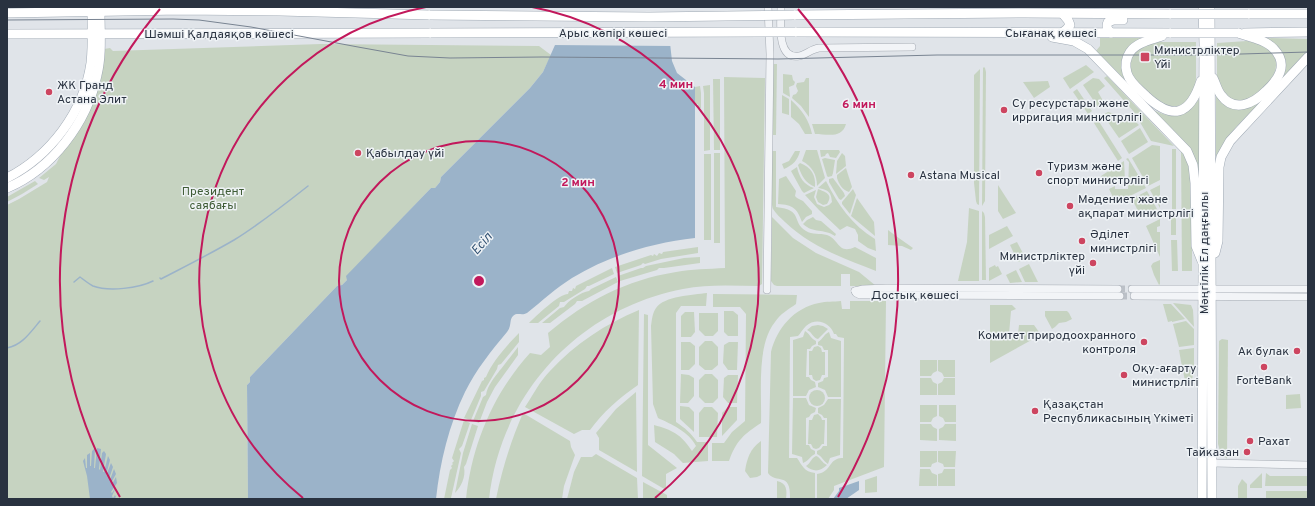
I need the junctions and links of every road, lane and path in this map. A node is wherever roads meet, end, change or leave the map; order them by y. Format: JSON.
{"nodes":[{"id":1,"x":171,"y":7,"type":"edge"},
{"id":2,"x":768,"y":7,"type":"edge"},
{"id":3,"x":781,"y":7,"type":"edge"},
{"id":4,"x":1076,"y":7,"type":"edge"},
{"id":5,"x":1203,"y":7,"type":"edge"},
{"id":6,"x":1210,"y":7,"type":"edge"},
{"id":7,"x":1261,"y":7,"type":"edge"},
{"id":8,"x":96,"y":9,"type":"edge"},
{"id":9,"x":181,"y":10,"type":"junction"},
{"id":10,"x":1006,"y":10,"type":"edge"},
{"id":11,"x":1022,"y":10,"type":"edge"},
{"id":12,"x":1154,"y":11,"type":"edge"},
{"id":13,"x":7,"y":12,"type":"edge"},
{"id":14,"x":1060,"y":14,"type":"junction"},
{"id":15,"x":1248,"y":14,"type":"junction"},
{"id":16,"x":1308,"y":14,"type":"edge"},
{"id":17,"x":430,"y":16,"type":"joint"},
{"id":18,"x":794,"y":16,"type":"joint"},
{"id":19,"x":795,"y":32,"type":"joint"},
{"id":20,"x":1031,"y":32,"type":"junction"},
{"id":21,"x":1308,"y":32,"type":"edge"},
{"id":22,"x":431,"y":33,"type":"joint"},
{"id":23,"x":1062,"y":33,"type":"junction"},
{"id":24,"x":1111,"y":33,"type":"junction"},
{"id":25,"x":1171,"y":33,"type":"junction"},
{"id":26,"x":1238,"y":33,"type":"junction"},
{"id":27,"x":7,"y":34,"type":"edge"},
{"id":28,"x":96,"y":34,"type":"junction"},
{"id":29,"x":912,"y":47,"type":"dead end"},
{"id":30,"x":1308,"y":57,"type":"edge"},
{"id":31,"x":1208,"y":72,"type":"junction"},
{"id":32,"x":7,"y":178,"type":"edge"},
{"id":33,"x":7,"y":188,"type":"edge"},
{"id":34,"x":1207,"y":268,"type":"junction"},
{"id":35,"x":1308,"y":289,"type":"edge"},
{"id":36,"x":767,"y":290,"type":"dead end"},
{"id":37,"x":1119,"y":292,"type":"joint"},
{"id":38,"x":1133,"y":292,"type":"tunnel mouth"},
{"id":39,"x":1208,"y":292,"type":"junction"},
{"id":40,"x":1308,"y":297,"type":"edge"},
{"id":41,"x":1212,"y":464,"type":"junction"},
{"id":42,"x":1308,"y":465,"type":"edge"},
{"id":43,"x":1202,"y":499,"type":"edge"},
{"id":44,"x":1212,"y":499,"type":"edge"}],
"edges":[{"from":1,"to":9,"type":"street"},
{"from":2,"to":36,"type":"street"},
{"from":3,"to":29,"type":"street"},
{"from":4,"to":14,"type":"main road"},
{"from":5,"to":31,"type":"main road","name":"Мәңгілік Ел даңғылы"},
{"from":6,"to":31,"type":"main road","name":"Мәңгілік Ел даңғылы"},
{"from":7,"to":15,"type":"main road"},
{"from":8,"to":9,"type":"main road","name":"Шәмші Қалдаяқов көшесі"},
{"from":8,"to":13,"type":"main road","name":"Шәмші Қалдаяқов көшесі"},
{"from":8,"to":28,"type":"main road"},
{"from":9,"to":17,"type":"main road","name":"Шәмші Қалдаяқов көшесі"},
{"from":10,"to":11,"type":"main road","name":"Сығанақ көшесі"},
{"from":10,"to":18,"type":"main road","name":"Сығанақ көшесі"},
{"from":11,"to":14,"type":"main road","name":"Сығанақ көшесі"},
{"from":12,"to":14,"type":"main road","name":"Сығанақ көшесі"},
{"from":12,"to":15,"type":"main road","name":"Сығанақ көшесі","bridge":true},
{"from":12,"to":24,"type":"main road"},
{"from":14,"to":23,"type":"main road"},
{"from":15,"to":16,"type":"main road"},
{"from":17,"to":18,"type":"main road","name":"Арыс көпірі көшесі","bridge":true},
{"from":19,"to":20,"type":"main road","name":"Сығанақ көшесі"},
{"from":19,"to":22,"type":"main road","name":"Арыс көпірі көшесі","bridge":true},
{"from":20,"to":23,"type":"main road","name":"Сығанақ көшесі"},
{"from":20,"to":34,"type":"main road"},
{"from":21,"to":26,"type":"main road","name":"Сығанақ көшесі"},
{"from":22,"to":28,"type":"main road","name":"Шәмші Қалдаяқов көшесі"},
{"from":23,"to":24,"type":"main road","name":"Сығанақ көшесі"},
{"from":24,"to":25,"type":"main road","name":"Сығанақ көшесі"},
{"from":25,"to":26,"type":"main road","name":"Сығанақ көшесі","bridge":true},
{"from":25,"to":31,"type":"main road"},
{"from":26,"to":31,"type":"main road"},
{"from":27,"to":28,"type":"main road","name":"Шәмші Қалдаяқов көшесі"},
{"from":28,"to":32,"type":"main road"},
{"from":28,"to":33,"type":"main road"},
{"from":30,"to":34,"type":"main road"},
{"from":31,"to":34,"type":"main road","name":"Мәңгілік Ел даңғылы"},
{"from":34,"to":39,"type":"main road","name":"Мәңгілік Ел даңғылы"},
{"from":35,"to":39,"type":"street"},
{"from":37,"to":37,"type":"street","name":"Достық көшесі"},
{"from":38,"to":39,"type":"street"},
{"from":39,"to":40,"type":"street"},
{"from":39,"to":41,"type":"main road","name":"Мәңгілік Ел даңғылы"},
{"from":39,"to":43,"type":"main road","name":"Мәңгілік Ел даңғылы"},
{"from":41,"to":42,"type":"street"},
{"from":41,"to":44,"type":"main road","name":"Мәңгілік Ел даңғылы"}]}
